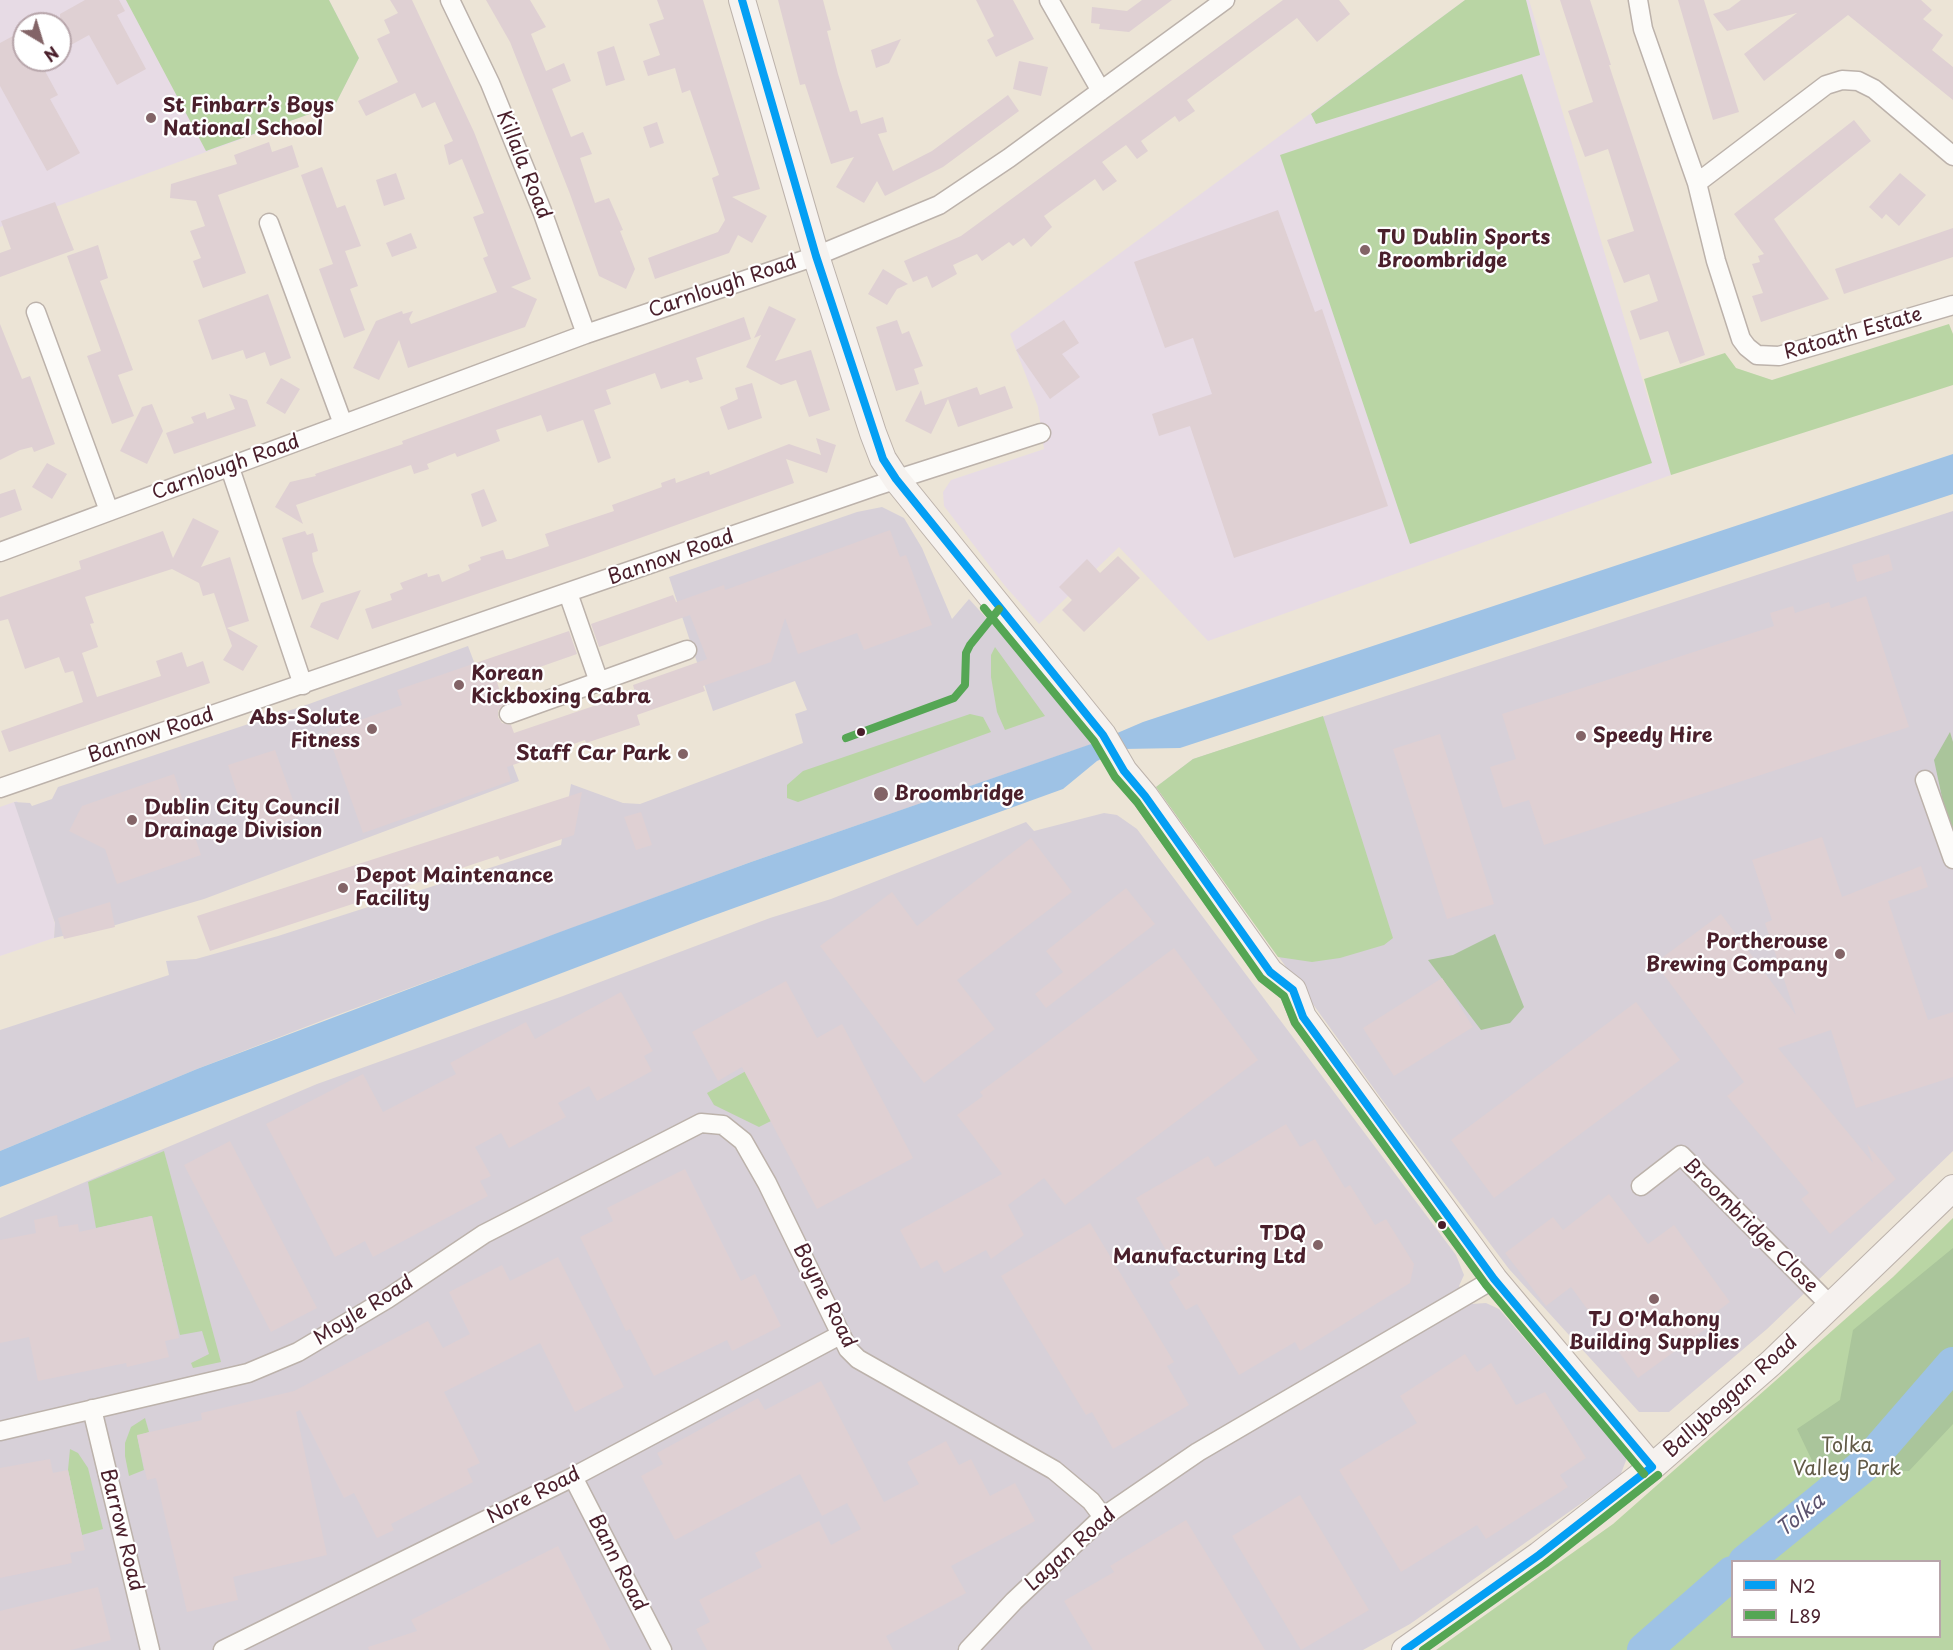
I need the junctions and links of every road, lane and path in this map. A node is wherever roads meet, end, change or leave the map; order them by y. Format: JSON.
{"nodes":[{"id":1,"x":450,"y":0,"type":"edge"},
{"id":2,"x":742,"y":0,"type":"edge"},
{"id":3,"x":1050,"y":0,"type":"edge"},
{"id":4,"x":1226,"y":0,"type":"edge"},
{"id":5,"x":1638,"y":0,"type":"edge"},
{"id":6,"x":1101,"y":91,"type":"junction"},
{"id":7,"x":1953,"y":156,"type":"edge"},
{"id":8,"x":1697,"y":183,"type":"junction"},
{"id":9,"x":269,"y":223,"type":"dead end"},
{"id":10,"x":816,"y":256,"type":"junction"},
{"id":11,"x":1953,"y":305,"type":"edge"},
{"id":12,"x":36,"y":312,"type":"dead end"},
{"id":13,"x":586,"y":334,"type":"junction"},
{"id":14,"x":343,"y":424,"type":"junction"},
{"id":15,"x":1041,"y":433,"type":"dead end"},
{"id":16,"x":230,"y":468,"type":"junction"},
{"id":17,"x":896,"y":479,"type":"junction"},
{"id":18,"x":109,"y":511,"type":"junction"},
{"id":19,"x":0,"y":552,"type":"edge"},
{"id":20,"x":568,"y":593,"type":"junction"},
{"id":21,"x":687,"y":650,"type":"dead end"},
{"id":22,"x":599,"y":682,"type":"junction"},
{"id":23,"x":303,"y":685,"type":"junction"},
{"id":24,"x":509,"y":714,"type":"dead end"},
{"id":25,"x":1925,"y":780,"type":"dead end"},
{"id":26,"x":0,"y":788,"type":"edge"},
{"id":27,"x":1953,"y":859,"type":"edge"},
{"id":28,"x":701,"y":1123,"type":"joint"},
{"id":29,"x":1641,"y":1186,"type":"dead end"},
{"id":30,"x":1953,"y":1188,"type":"edge"},
{"id":31,"x":1494,"y":1279,"type":"junction"},
{"id":32,"x":1831,"y":1306,"type":"junction"},
{"id":33,"x":840,"y":1335,"type":"junction"},
{"id":34,"x":92,"y":1409,"type":"junction"},
{"id":35,"x":0,"y":1431,"type":"edge"},
{"id":36,"x":1652,"y":1467,"type":"junction"},
{"id":37,"x":573,"y":1477,"type":"junction"},
{"id":38,"x":1103,"y":1517,"type":"junction"},
{"id":39,"x":150,"y":1650,"type":"edge"},
{"id":40,"x":223,"y":1650,"type":"edge"},
{"id":41,"x":662,"y":1650,"type":"edge"},
{"id":42,"x":968,"y":1650,"type":"edge"},
{"id":43,"x":1405,"y":1650,"type":"edge"}],
"edges":[{"from":1,"to":13,"type":"street","name":"Killala Road"},
{"from":2,"to":10,"type":"street"},
{"from":3,"to":6,"type":"street"},
{"from":4,"to":6,"type":"street","name":"Carnlough Road"},
{"from":5,"to":8,"type":"street","name":"Ratoath Estate"},
{"from":6,"to":10,"type":"street","name":"Carnlough Road"},
{"from":7,"to":8,"type":"street"},
{"from":8,"to":11,"type":"street","name":"Ratoath Estate"},
{"from":9,"to":14,"type":"street"},
{"from":10,"to":13,"type":"street","name":"Carnlough Road"},
{"from":10,"to":17,"type":"street"},
{"from":12,"to":18,"type":"street"},
{"from":13,"to":14,"type":"street","name":"Carnlough Road"},
{"from":14,"to":16,"type":"street","name":"Carnlough Road"},
{"from":15,"to":17,"type":"street","name":"Bannow Road"},
{"from":16,"to":18,"type":"street","name":"Carnlough Road"},
{"from":16,"to":23,"type":"street"},
{"from":17,"to":20,"type":"street","name":"Bannow Road"},
{"from":17,"to":31,"type":"street"},
{"from":18,"to":19,"type":"street","name":"Carnlough Road"},
{"from":20,"to":22,"type":"street"},
{"from":20,"to":23,"type":"street","name":"Bannow Road"},
{"from":21,"to":22,"type":"street"},
{"from":22,"to":24,"type":"street"},
{"from":23,"to":26,"type":"street","name":"Bannow Road"},
{"from":25,"to":27,"type":"street"},
{"from":28,"to":33,"type":"street","name":"Boyne Road"},
{"from":28,"to":34,"type":"street","name":"Moyle Road"},
{"from":29,"to":32,"type":"street","name":"Broombridge Close"},
{"from":30,"to":32,"type":"street","name":"Ballyboggan Road"},
{"from":31,"to":36,"type":"street"},
{"from":31,"to":38,"type":"street","name":"Lagan Road"},
{"from":32,"to":36,"type":"street","name":"Ballyboggan Road"},
{"from":33,"to":37,"type":"street","name":"Nore Road"},
{"from":33,"to":38,"type":"street","name":"Boyne Road"},
{"from":34,"to":35,"type":"street","name":"Moyle Road"},
{"from":34,"to":39,"type":"street","name":"Barrow Road"},
{"from":36,"to":43,"type":"street","name":"Ballyboggan Road"},
{"from":37,"to":40,"type":"street","name":"Nore Road"},
{"from":37,"to":41,"type":"street","name":"Bann Road"},
{"from":38,"to":42,"type":"street","name":"Lagan Road"}]}
